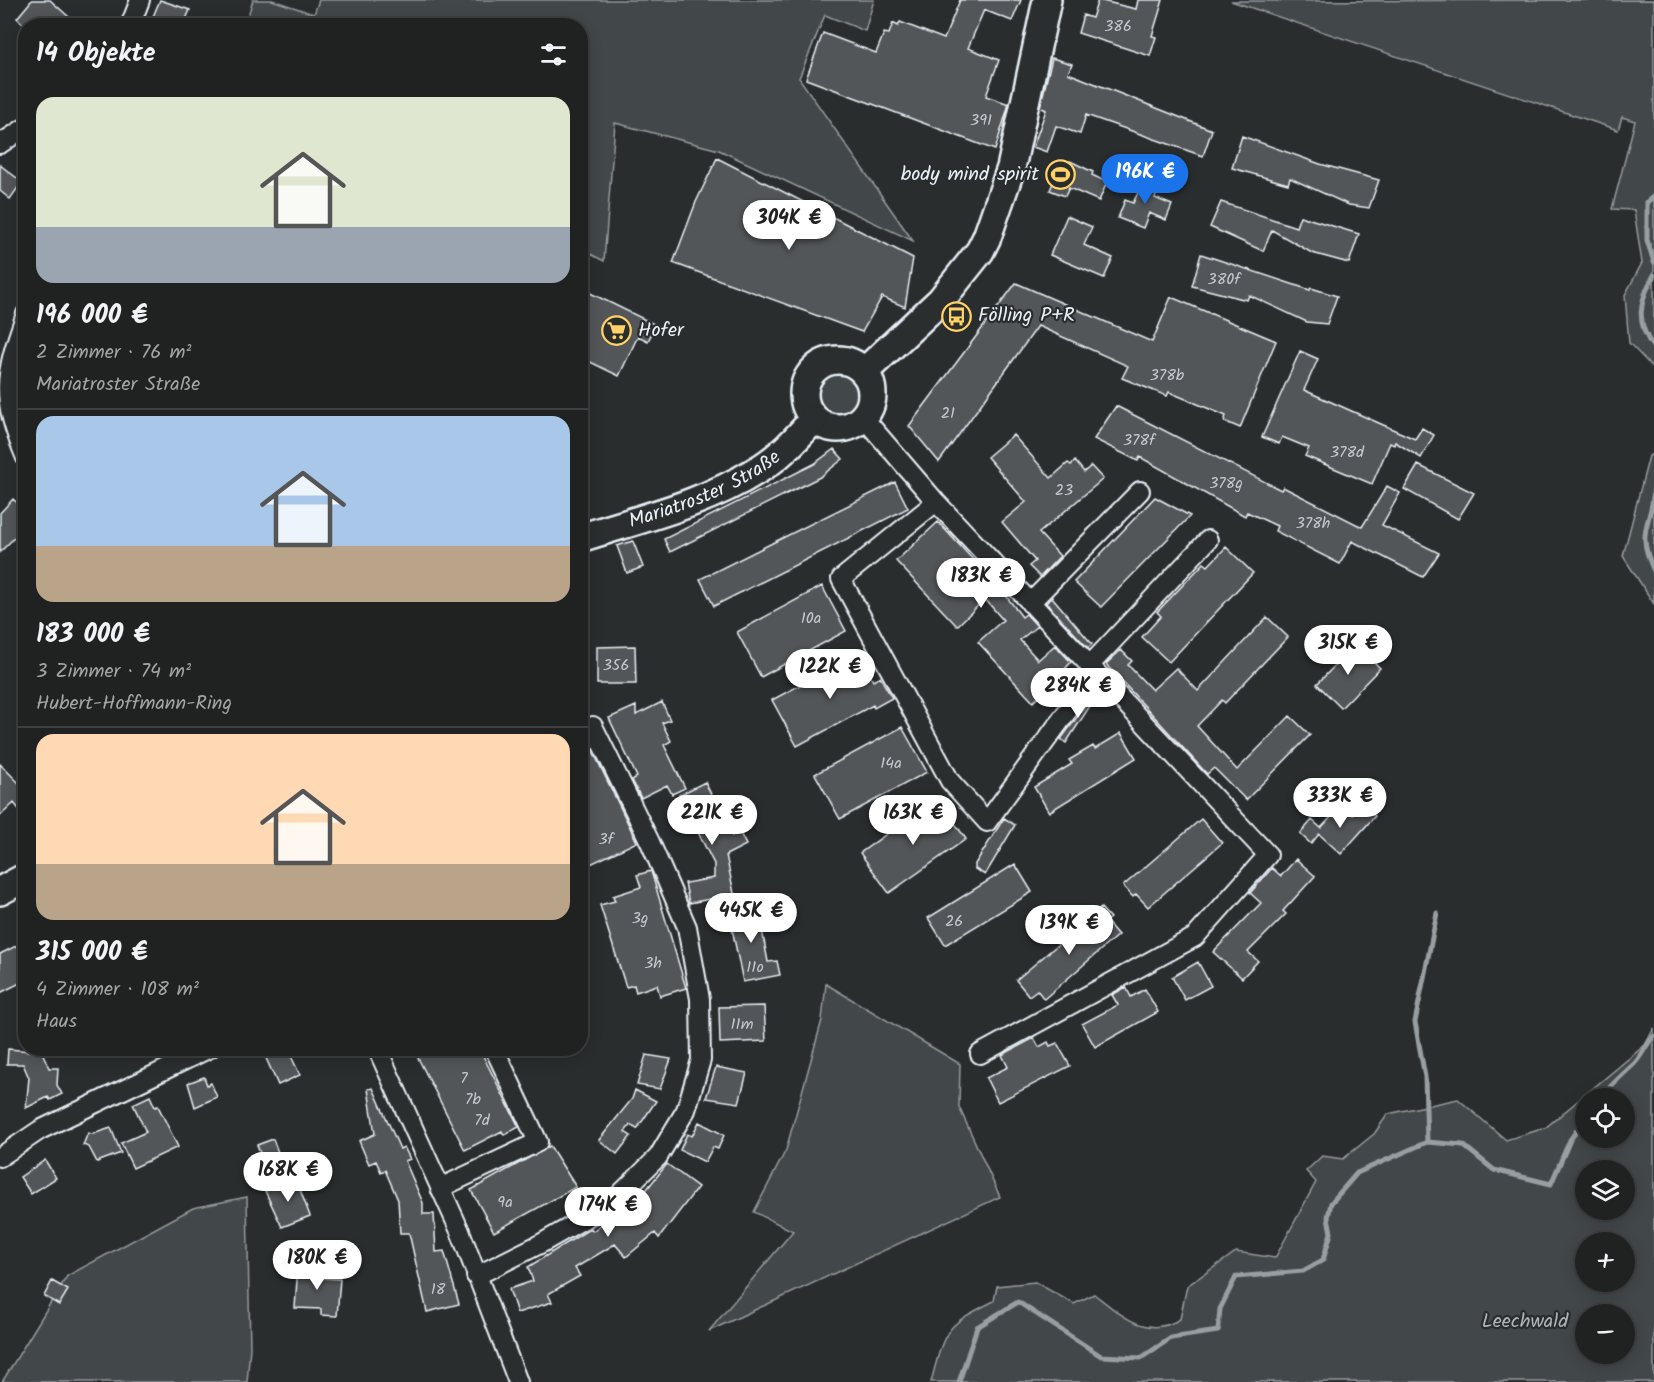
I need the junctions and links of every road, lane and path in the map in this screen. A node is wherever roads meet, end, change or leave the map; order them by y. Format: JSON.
{"nodes":[{"id":1,"x":140,"y":0,"type":"edge"},
{"id":2,"x":1047,"y":0,"type":"edge"},
{"id":3,"x":133,"y":18,"type":"edge"},
{"id":4,"x":18,"y":132,"type":"edge"},
{"id":5,"x":0,"y":144,"type":"edge"},
{"id":6,"x":18,"y":335,"type":"edge"},
{"id":7,"x":864,"y":372,"type":"junction"},
{"id":8,"x":2,"y":377,"type":"edge"},
{"id":9,"x":863,"y":417,"type":"junction"},
{"id":10,"x":814,"y":419,"type":"junction"},
{"id":11,"x":18,"y":445,"type":"edge"},
{"id":12,"x":1140,"y":491,"type":"dead end"},
{"id":13,"x":936,"y":502,"type":"junction"},
{"id":14,"x":588,"y":535,"type":"edge"},
{"id":15,"x":1208,"y":540,"type":"dead end"},
{"id":16,"x":1030,"y":603,"type":"junction"},
{"id":17,"x":1092,"y":669,"type":"junction"},
{"id":18,"x":588,"y":728,"type":"edge"},
{"id":19,"x":18,"y":881,"type":"edge"},
{"id":20,"x":0,"y":891,"type":"edge"},
{"id":21,"x":980,"y":1054,"type":"dead end"},
{"id":22,"x":193,"y":1056,"type":"edge"},
{"id":23,"x":381,"y":1056,"type":"edge"},
{"id":24,"x":498,"y":1056,"type":"edge"},
{"id":25,"x":0,"y":1157,"type":"edge"},
{"id":26,"x":440,"y":1188,"type":"junction"},
{"id":27,"x":476,"y":1276,"type":"junction"},
{"id":28,"x":518,"y":1382,"type":"edge"}],
"edges":[{"from":1,"to":3,"type":"street"},
{"from":2,"to":7,"type":"main road"},
{"from":4,"to":5,"type":"street"},
{"from":6,"to":8,"type":"street"},
{"from":7,"to":9,"type":"main road"},
{"from":7,"to":10,"type":"main road"},
{"from":8,"to":11,"type":"street"},
{"from":9,"to":10,"type":"main road"},
{"from":9,"to":13,"type":"street"},
{"from":10,"to":14,"type":"main road","name":"Mariatroster Straße"},
{"from":12,"to":16,"type":"street"},
{"from":13,"to":16,"type":"street"},
{"from":13,"to":17,"type":"street"},
{"from":15,"to":17,"type":"street"},
{"from":16,"to":17,"type":"street"},
{"from":17,"to":21,"type":"street"},
{"from":18,"to":27,"type":"street"},
{"from":19,"to":20,"type":"main road"},
{"from":22,"to":25,"type":"street"},
{"from":23,"to":26,"type":"street"},
{"from":24,"to":26,"type":"street"},
{"from":26,"to":27,"type":"street"},
{"from":27,"to":28,"type":"street"}]}
